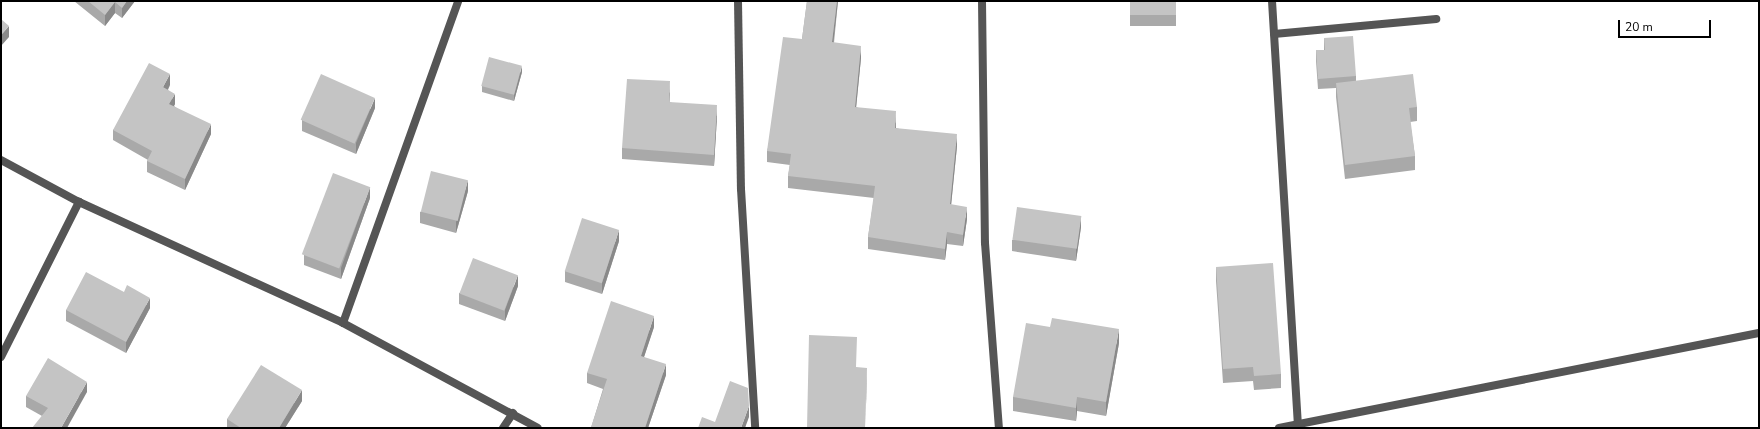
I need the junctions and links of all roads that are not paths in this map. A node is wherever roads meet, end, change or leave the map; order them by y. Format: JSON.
{"nodes":[{"id":1,"x":458,"y":1,"type":"edge"},
{"id":2,"x":738,"y":1,"type":"edge"},
{"id":3,"x":982,"y":1,"type":"edge"},
{"id":4,"x":1272,"y":1,"type":"edge"},
{"id":5,"x":1436,"y":19,"type":"dead end"},
{"id":6,"x":1274,"y":34,"type":"junction"},
{"id":7,"x":1,"y":160,"type":"edge"},
{"id":8,"x":78,"y":202,"type":"junction"},
{"id":9,"x":343,"y":323,"type":"junction"},
{"id":10,"x":1759,"y":333,"type":"edge"},
{"id":11,"x":1,"y":357,"type":"edge"},
{"id":12,"x":513,"y":413,"type":"junction"},
{"id":13,"x":1298,"y":425,"type":"junction"},
{"id":14,"x":503,"y":428,"type":"edge"},
{"id":15,"x":538,"y":428,"type":"edge"},
{"id":16,"x":755,"y":428,"type":"edge"},
{"id":17,"x":999,"y":428,"type":"edge"},
{"id":18,"x":1279,"y":428,"type":"edge"}],
"edges":[{"from":1,"to":9,"type":"street"},
{"from":2,"to":16,"type":"street"},
{"from":3,"to":17,"type":"street"},
{"from":4,"to":6,"type":"street"},
{"from":5,"to":6,"type":"street"},
{"from":6,"to":13,"type":"street"},
{"from":7,"to":8,"type":"street"},
{"from":8,"to":9,"type":"street"},
{"from":8,"to":11,"type":"street"},
{"from":9,"to":12,"type":"street"},
{"from":10,"to":13,"type":"street"},
{"from":12,"to":14,"type":"street"},
{"from":12,"to":15,"type":"street"},
{"from":13,"to":18,"type":"street"}]}
